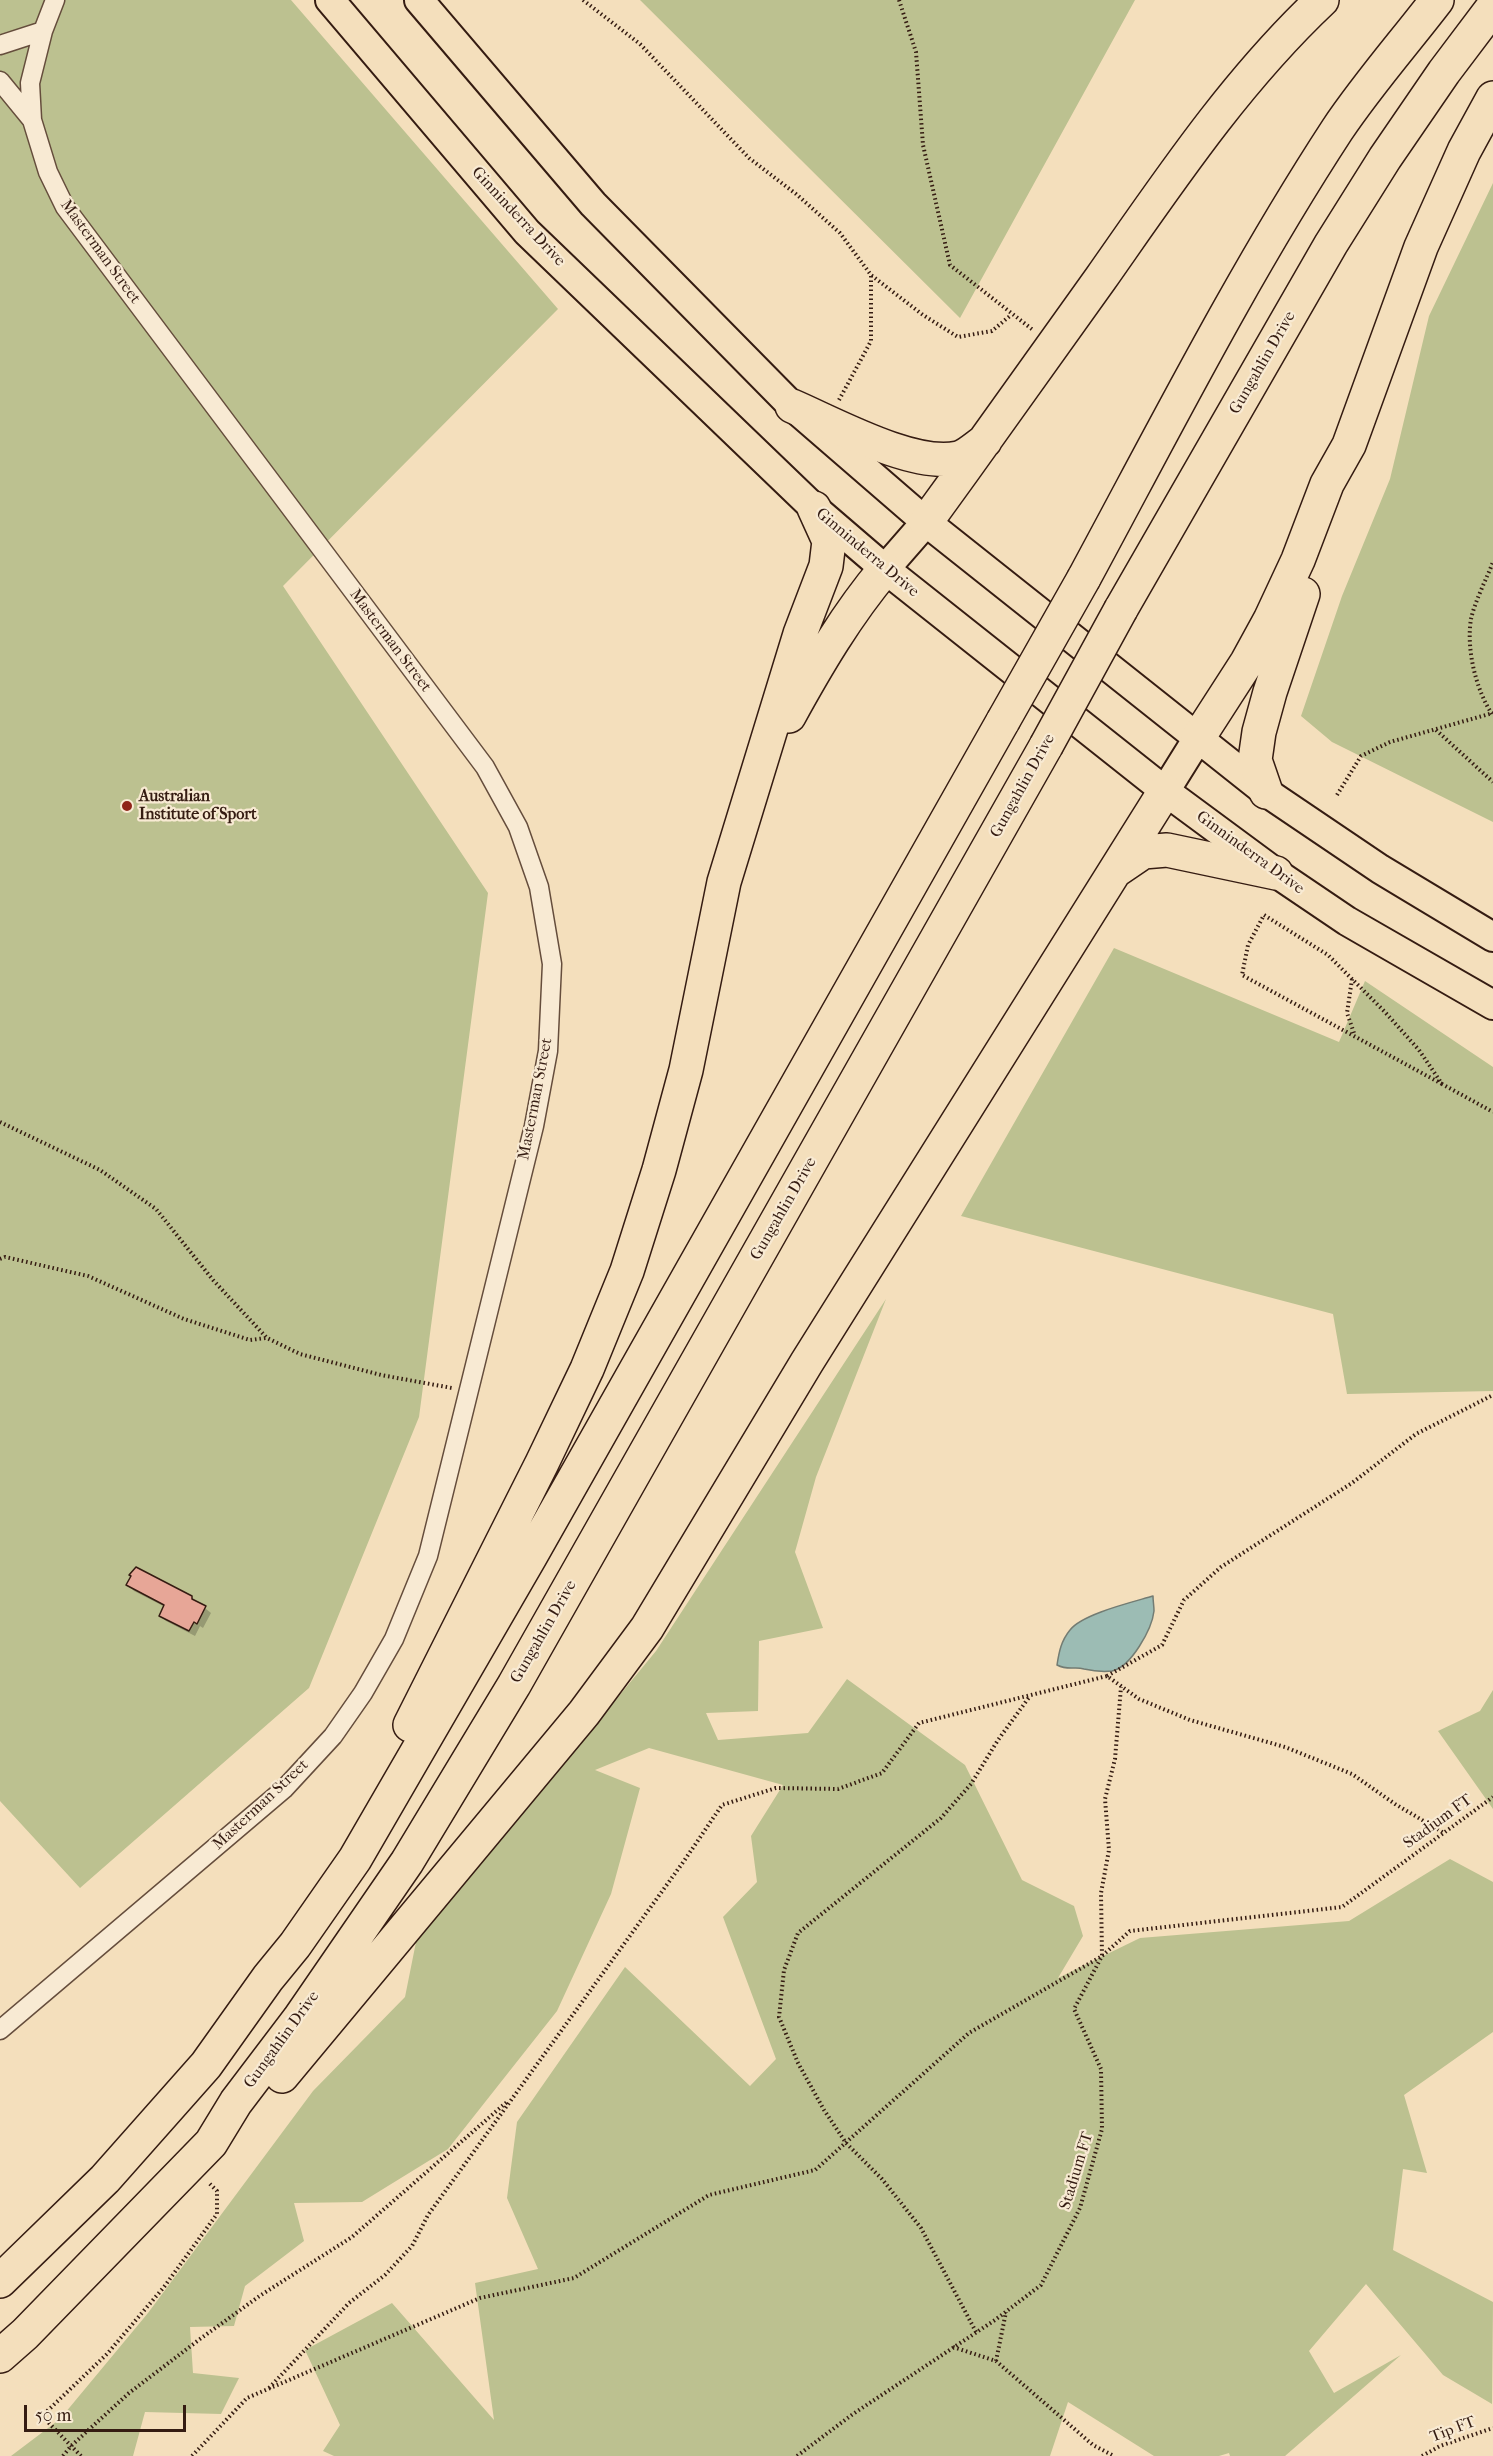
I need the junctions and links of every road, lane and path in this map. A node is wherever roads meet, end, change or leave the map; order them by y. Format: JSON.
{"nodes":[{"id":1,"x":55,"y":0,"type":"edge"},
{"id":2,"x":330,"y":0,"type":"edge"},
{"id":3,"x":418,"y":0,"type":"edge"},
{"id":4,"x":582,"y":0,"type":"edge"},
{"id":5,"x":899,"y":0,"type":"edge"},
{"id":6,"x":1322,"y":0,"type":"edge"},
{"id":7,"x":1437,"y":0,"type":"edge"},
{"id":8,"x":1493,"y":7,"type":"edge"},
{"id":9,"x":43,"y":30,"type":"junction"},
{"id":10,"x":0,"y":45,"type":"edge"},
{"id":11,"x":0,"y":81,"type":"edge"},
{"id":12,"x":1493,"y":98,"type":"edge"},
{"id":13,"x":32,"y":120,"type":"junction"},
{"id":14,"x":871,"y":275,"type":"junction"},
{"id":15,"x":1011,"y":315,"type":"junction"},
{"id":16,"x":1053,"y":344,"type":"junction"},
{"id":17,"x":792,"y":406,"type":"junction"},
{"id":18,"x":830,"y":423,"type":"junction"},
{"id":19,"x":985,"y":441,"type":"junction"},
{"id":20,"x":1349,"y":445,"type":"junction"},
{"id":21,"x":814,"y":508,"type":"junction"},
{"id":22,"x":926,"y":522,"type":"junction"},
{"id":23,"x":1493,"y":562,"type":"edge"},
{"id":24,"x":885,"y":569,"type":"junction"},
{"id":25,"x":1492,"y":714,"type":"edge"},
{"id":26,"x":1436,"y":730,"type":"junction"},
{"id":27,"x":1198,"y":738,"type":"junction"},
{"id":28,"x":758,"y":770,"type":"junction"},
{"id":29,"x":1493,"y":782,"type":"edge"},
{"id":30,"x":1164,"y":791,"type":"junction"},
{"id":31,"x":1266,"y":792,"type":"junction"},
{"id":32,"x":1337,"y":795,"type":"dead end"},
{"id":33,"x":1114,"y":871,"type":"junction"},
{"id":34,"x":1276,"y":873,"type":"junction"},
{"id":35,"x":1493,"y":937,"type":"edge"},
{"id":36,"x":1352,"y":980,"type":"junction"},
{"id":37,"x":1493,"y":1005,"type":"edge"},
{"id":38,"x":1355,"y":1037,"type":"junction"},
{"id":39,"x":1442,"y":1084,"type":"junction"},
{"id":40,"x":1493,"y":1112,"type":"edge"},
{"id":41,"x":0,"y":1122,"type":"edge"},
{"id":42,"x":0,"y":1259,"type":"edge"},
{"id":43,"x":267,"y":1338,"type":"junction"},
{"id":44,"x":467,"y":1391,"type":"junction"},
{"id":45,"x":1493,"y":1395,"type":"edge"},
{"id":46,"x":1107,"y":1676,"type":"junction"},
{"id":47,"x":1121,"y":1686,"type":"junction"},
{"id":48,"x":1030,"y":1696,"type":"junction"},
{"id":49,"x":1493,"y":1797,"type":"edge"},
{"id":50,"x":1444,"y":1833,"type":"junction"},
{"id":51,"x":1102,"y":1956,"type":"junction"},
{"id":52,"x":268,"y":1978,"type":"junction"},
{"id":53,"x":0,"y":2030,"type":"edge"},
{"id":54,"x":513,"y":2097,"type":"junction"},
{"id":55,"x":846,"y":2143,"type":"junction"},
{"id":56,"x":201,"y":2154,"type":"junction"},
{"id":57,"x":0,"y":2281,"type":"edge"},
{"id":58,"x":1006,"y":2311,"type":"junction"},
{"id":59,"x":976,"y":2332,"type":"junction"},
{"id":60,"x":953,"y":2347,"type":"junction"},
{"id":61,"x":0,"y":2356,"type":"edge"},
{"id":62,"x":996,"y":2361,"type":"junction"},
{"id":63,"x":269,"y":2388,"type":"junction"},
{"id":64,"x":1493,"y":2428,"type":"edge"},
{"id":65,"x":70,"y":2446,"type":"junction"},
{"id":66,"x":63,"y":2456,"type":"edge"},
{"id":67,"x":81,"y":2456,"type":"edge"},
{"id":68,"x":192,"y":2456,"type":"edge"},
{"id":69,"x":797,"y":2456,"type":"edge"},
{"id":70,"x":1114,"y":2456,"type":"edge"},
{"id":71,"x":1422,"y":2456,"type":"edge"}],
"edges":[{"from":1,"to":9,"type":"street"},
{"from":2,"to":21,"type":"main road","name":"Ginninderra Drive"},
{"from":3,"to":17,"type":"main road"},
{"from":4,"to":14,"type":"path"},
{"from":5,"to":15,"type":"path"},
{"from":6,"to":16,"type":"highway"},
{"from":7,"to":52,"type":"highway","bridge":true},
{"from":8,"to":56,"type":"highway","name":"Gungahlin Drive","bridge":true},
{"from":9,"to":10,"type":"street"},
{"from":9,"to":13,"type":"street"},
{"from":11,"to":13,"type":"street","name":"Masterman Street"},
{"from":12,"to":20,"type":"highway"},
{"from":13,"to":44,"type":"street","name":"Masterman Street"},
{"from":14,"to":15,"type":"path"},
{"from":14,"to":18,"type":"path"},
{"from":15,"to":16,"type":"path"},
{"from":16,"to":19,"type":"highway"},
{"from":17,"to":18,"type":"highway"},
{"from":17,"to":22,"type":"main road"},
{"from":18,"to":19,"type":"highway"},
{"from":19,"to":22,"type":"highway"},
{"from":20,"to":27,"type":"highway"},
{"from":20,"to":31,"type":"highway"},
{"from":21,"to":24,"type":"main road","name":"Ginninderra Drive"},
{"from":21,"to":28,"type":"highway"},
{"from":22,"to":24,"type":"main road"},
{"from":22,"to":27,"type":"main road"},
{"from":23,"to":25,"type":"path"},
{"from":24,"to":28,"type":"highway"},
{"from":24,"to":30,"type":"main road","name":"Ginninderra Drive"},
{"from":25,"to":26,"type":"path"},
{"from":26,"to":29,"type":"path"},
{"from":26,"to":32,"type":"path"},
{"from":27,"to":30,"type":"main road"},
{"from":27,"to":31,"type":"main road"},
{"from":28,"to":52,"type":"highway"},
{"from":30,"to":33,"type":"highway"},
{"from":30,"to":34,"type":"main road","name":"Ginninderra Drive"},
{"from":31,"to":35,"type":"main road"},
{"from":33,"to":34,"type":"highway"},
{"from":33,"to":56,"type":"highway"},
{"from":34,"to":37,"type":"main road","name":"Ginninderra Drive"},
{"from":36,"to":38,"type":"path"},
{"from":36,"to":38,"type":"path"},
{"from":36,"to":39,"type":"path"},
{"from":38,"to":39,"type":"path"},
{"from":39,"to":40,"type":"path"},
{"from":41,"to":43,"type":"path"},
{"from":42,"to":43,"type":"path"},
{"from":43,"to":44,"type":"path"},
{"from":44,"to":53,"type":"street","name":"Masterman Street"},
{"from":45,"to":46,"type":"path"},
{"from":46,"to":47,"type":"path"},
{"from":46,"to":48,"type":"path"},
{"from":47,"to":50,"type":"path"},
{"from":47,"to":51,"type":"path"},
{"from":48,"to":54,"type":"path"},
{"from":48,"to":55,"type":"path"},
{"from":49,"to":50,"type":"path","name":"Stadium FT"},
{"from":50,"to":51,"type":"path","name":"Stadium FT"},
{"from":51,"to":55,"type":"path"},
{"from":51,"to":58,"type":"path","name":"Stadium FT"},
{"from":52,"to":57,"type":"highway"},
{"from":54,"to":63,"type":"path"},
{"from":54,"to":65,"type":"path"},
{"from":55,"to":59,"type":"path"},
{"from":55,"to":63,"type":"path"},
{"from":56,"to":61,"type":"highway","name":"Gungahlin Drive"},
{"from":56,"to":65,"type":"path"},
{"from":58,"to":59,"type":"path","name":"Stadium FT"},
{"from":58,"to":62,"type":"path"},
{"from":59,"to":60,"type":"path","name":"Stadium FT"},
{"from":60,"to":62,"type":"path"},
{"from":60,"to":69,"type":"path","name":"Stadium FT"},
{"from":62,"to":70,"type":"path"},
{"from":63,"to":68,"type":"path"},
{"from":64,"to":71,"type":"path","name":"Tip FT"},
{"from":65,"to":66,"type":"path"},
{"from":65,"to":67,"type":"path"}]}
